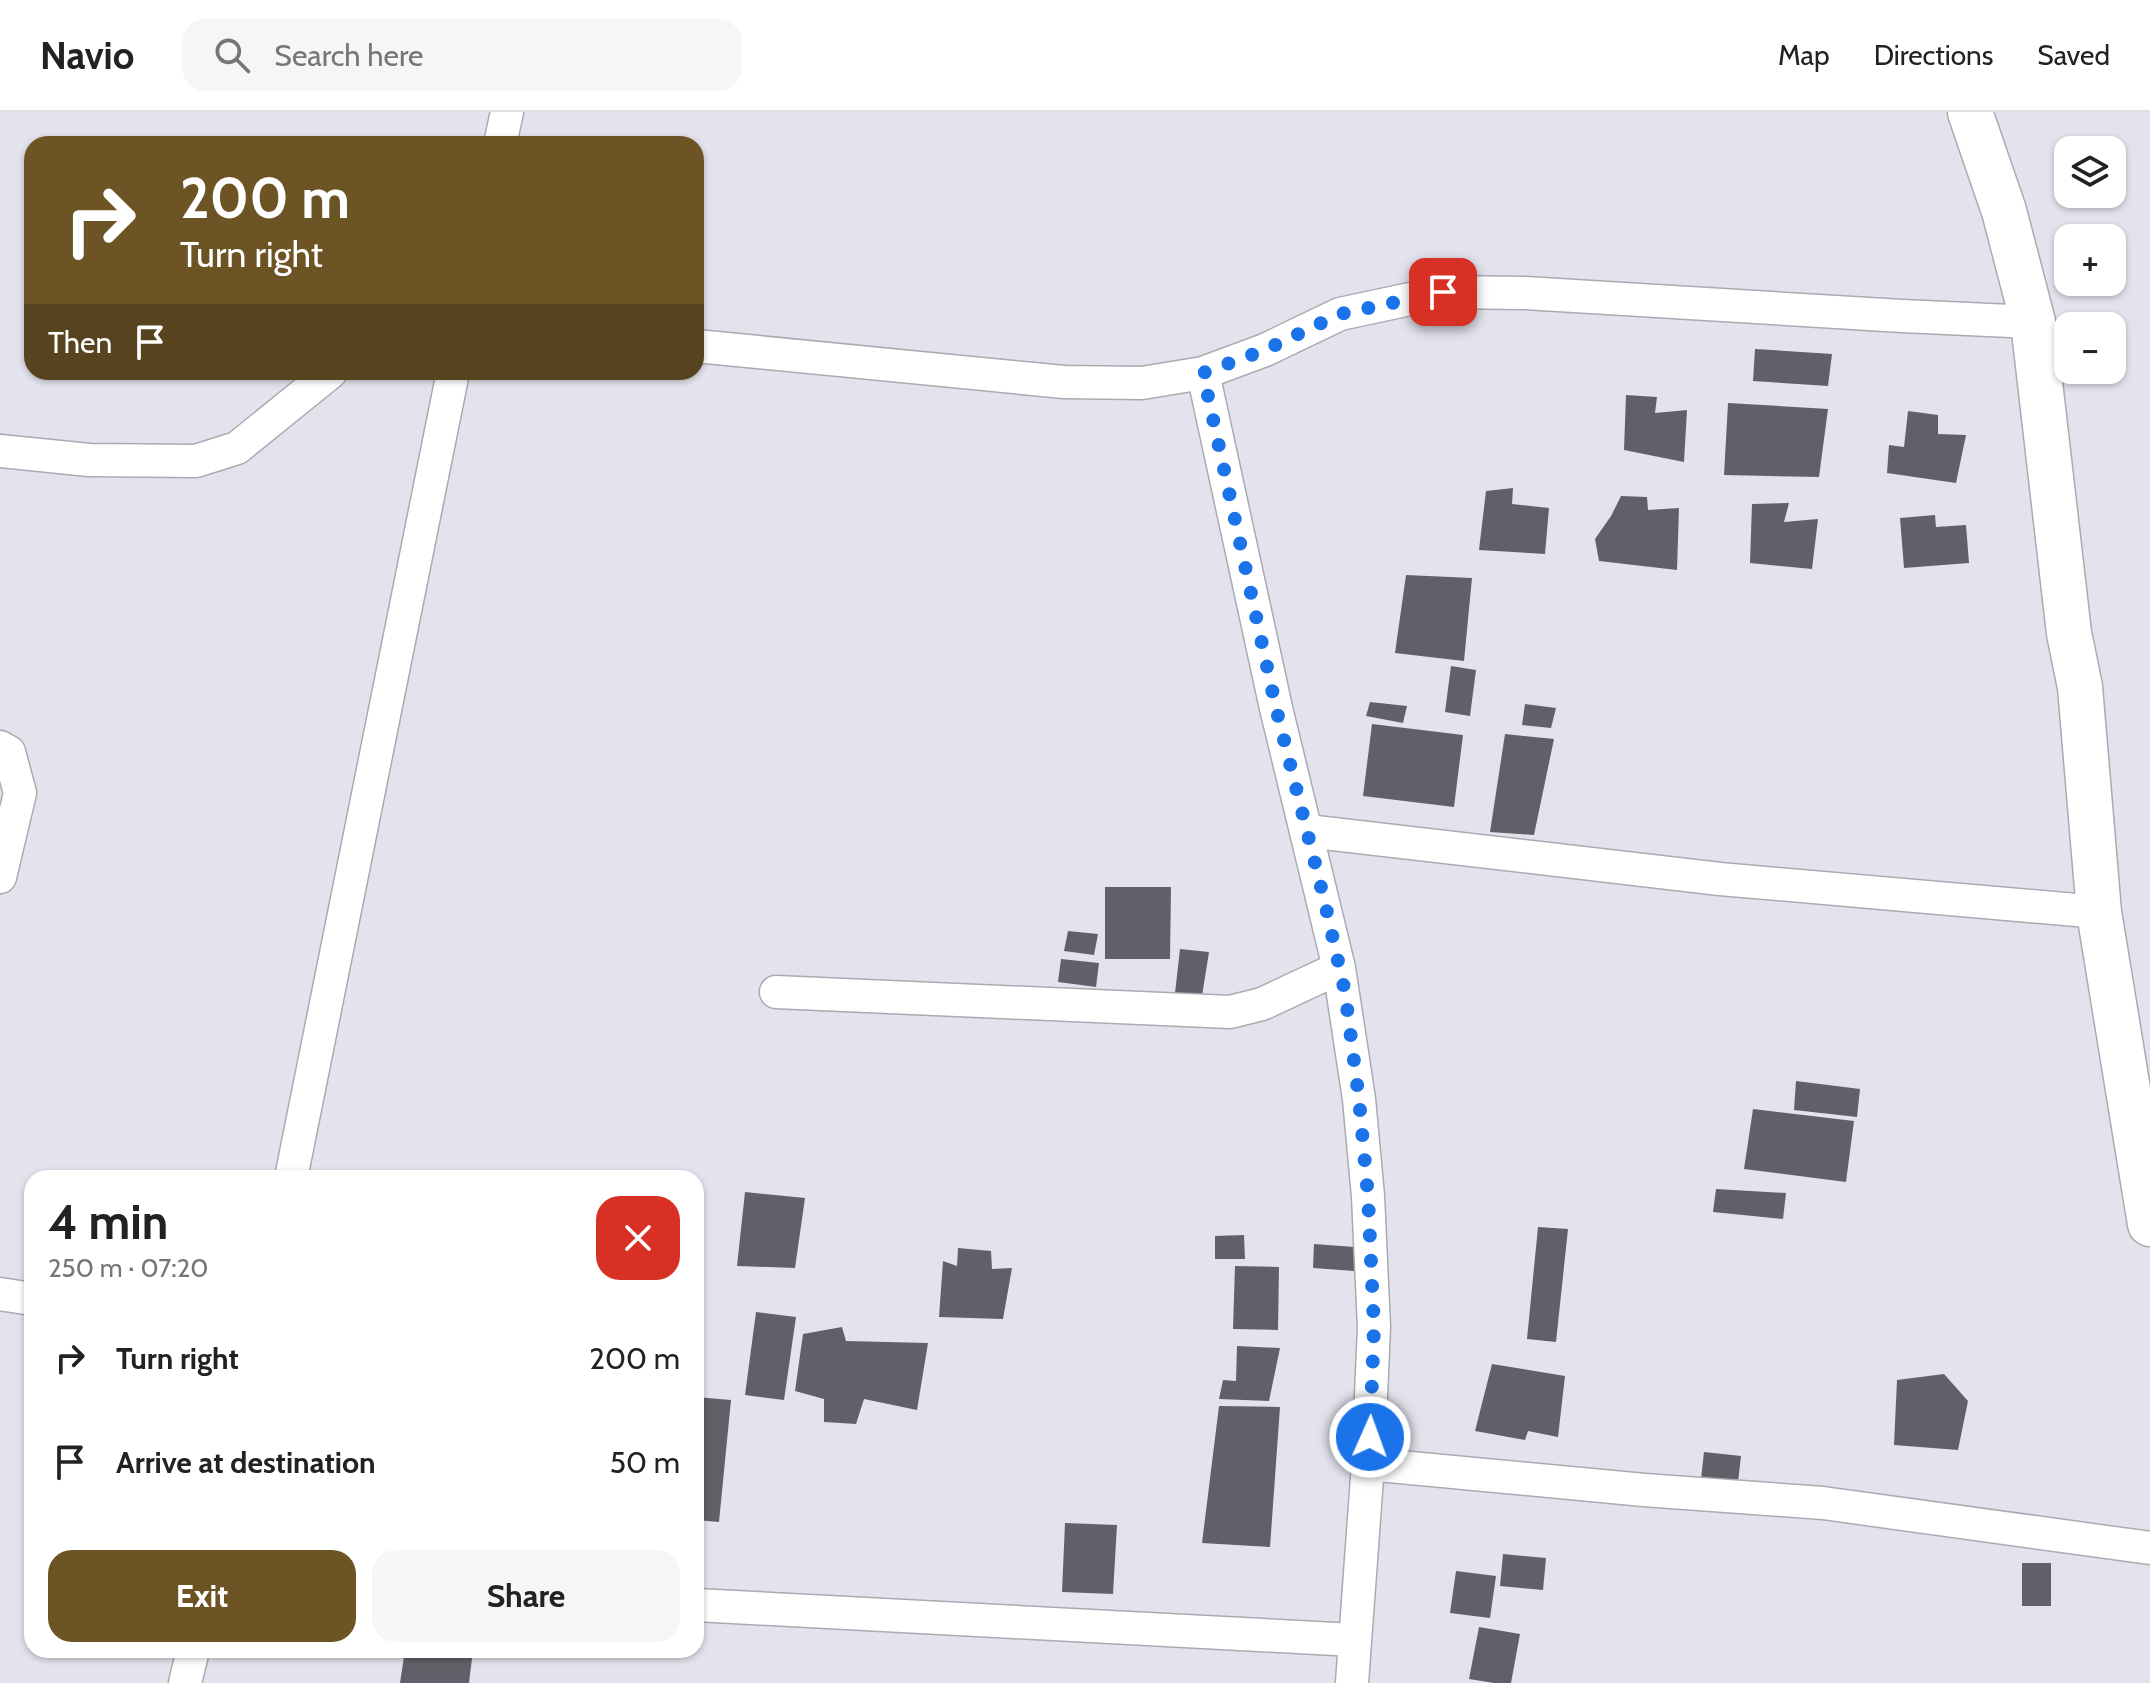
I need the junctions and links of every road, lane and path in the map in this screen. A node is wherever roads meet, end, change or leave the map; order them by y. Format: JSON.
{"nodes":[{"id":1,"x":507,"y":112,"type":"edge"},
{"id":2,"x":1970,"y":112,"type":"edge"},
{"id":3,"x":502,"y":136,"type":"edge"},
{"id":4,"x":2033,"y":322,"type":"junction"},
{"id":5,"x":704,"y":347,"type":"edge"},
{"id":6,"x":1203,"y":373,"type":"junction"},
{"id":7,"x":321,"y":380,"type":"edge"},
{"id":8,"x":451,"y":380,"type":"edge"},
{"id":9,"x":0,"y":451,"type":"edge"},
{"id":10,"x":0,"y":747,"type":"edge"},
{"id":11,"x":1307,"y":831,"type":"junction"},
{"id":12,"x":0,"y":877,"type":"edge"},
{"id":13,"x":2099,"y":912,"type":"junction"},
{"id":14,"x":1339,"y":968,"type":"junction"},
{"id":15,"x":776,"y":992,"type":"dead end"},
{"id":16,"x":293,"y":1170,"type":"edge"},
{"id":17,"x":2150,"y":1224,"type":"edge"},
{"id":18,"x":0,"y":1294,"type":"edge"},
{"id":19,"x":24,"y":1298,"type":"edge"},
{"id":20,"x":1368,"y":1464,"type":"junction"},
{"id":21,"x":2150,"y":1548,"type":"edge"},
{"id":22,"x":704,"y":1605,"type":"edge"},
{"id":23,"x":1354,"y":1640,"type":"junction"},
{"id":24,"x":191,"y":1658,"type":"edge"},
{"id":25,"x":185,"y":1683,"type":"edge"},
{"id":26,"x":1352,"y":1683,"type":"edge"}],
"edges":[{"from":1,"to":3,"type":"street"},
{"from":2,"to":4,"type":"main road"},
{"from":4,"to":6,"type":"street"},
{"from":4,"to":13,"type":"main road"},
{"from":5,"to":6,"type":"street"},
{"from":6,"to":11,"type":"street"},
{"from":7,"to":9,"type":"street"},
{"from":8,"to":16,"type":"street"},
{"from":10,"to":12,"type":"street"},
{"from":11,"to":13,"type":"street"},
{"from":11,"to":14,"type":"street"},
{"from":13,"to":17,"type":"main road"},
{"from":14,"to":15,"type":"street"},
{"from":14,"to":20,"type":"street"},
{"from":18,"to":19,"type":"street"},
{"from":20,"to":21,"type":"street"},
{"from":20,"to":23,"type":"street"},
{"from":22,"to":23,"type":"street"},
{"from":23,"to":26,"type":"street"},
{"from":24,"to":25,"type":"street"}]}
